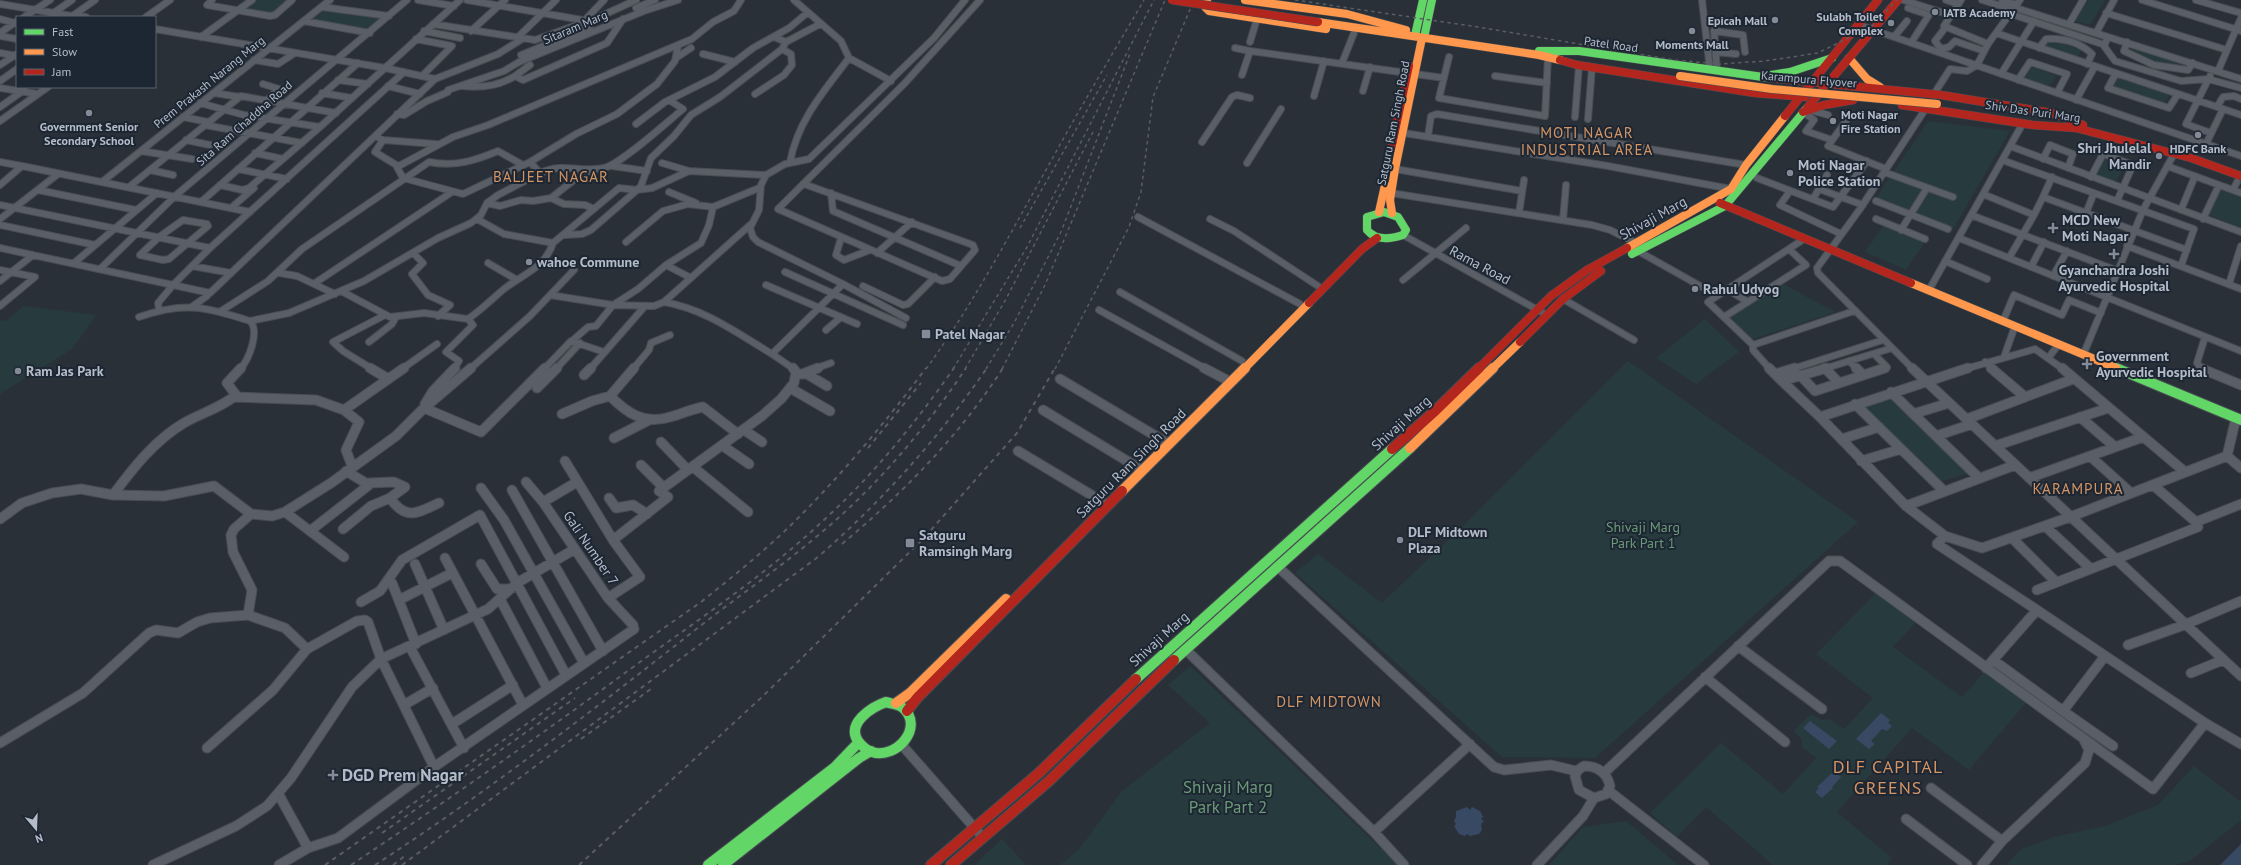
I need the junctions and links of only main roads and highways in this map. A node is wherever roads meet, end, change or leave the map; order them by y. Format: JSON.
{"nodes":[{"id":1,"x":1172,"y":0,"type":"edge"},
{"id":2,"x":1207,"y":0,"type":"edge"},
{"id":3,"x":1245,"y":0,"type":"edge"},
{"id":4,"x":1423,"y":0,"type":"edge"},
{"id":5,"x":1432,"y":0,"type":"edge"},
{"id":6,"x":1878,"y":0,"type":"edge"},
{"id":7,"x":1898,"y":0,"type":"edge"},
{"id":8,"x":1319,"y":19,"type":"junction"},
{"id":9,"x":1405,"y":33,"type":"junction"},
{"id":10,"x":1420,"y":35,"type":"junction"},
{"id":11,"x":1544,"y":55,"type":"junction"},
{"id":12,"x":1832,"y":58,"type":"junction"},
{"id":13,"x":1849,"y":58,"type":"junction"},
{"id":14,"x":1411,"y":74,"type":"junction"},
{"id":15,"x":1735,"y":74,"type":"junction"},
{"id":16,"x":1812,"y":83,"type":"junction"},
{"id":17,"x":1826,"y":84,"type":"junction"},
{"id":18,"x":1884,"y":89,"type":"junction"},
{"id":19,"x":1737,"y":90,"type":"junction"},
{"id":20,"x":1908,"y":91,"type":"junction"},
{"id":21,"x":1755,"y":93,"type":"junction"},
{"id":22,"x":1801,"y":97,"type":"junction"},
{"id":23,"x":1815,"y":98,"type":"junction"},
{"id":24,"x":1936,"y":99,"type":"junction"},
{"id":25,"x":1853,"y":100,"type":"junction"},
{"id":26,"x":1911,"y":106,"type":"junction"},
{"id":27,"x":1806,"y":111,"type":"junction"},
{"id":28,"x":1786,"y":116,"type":"junction"},
{"id":29,"x":2077,"y":126,"type":"junction"},
{"id":30,"x":2241,"y":172,"type":"edge"},
{"id":31,"x":2239,"y":179,"type":"edge"},
{"id":32,"x":1714,"y":200,"type":"junction"},
{"id":33,"x":1725,"y":206,"type":"junction"},
{"id":34,"x":1380,"y":212,"type":"junction"},
{"id":35,"x":1392,"y":213,"type":"junction"},
{"id":36,"x":1369,"y":234,"type":"junction"},
{"id":37,"x":1377,"y":238,"type":"junction"},
{"id":38,"x":1637,"y":247,"type":"junction"},
{"id":39,"x":2238,"y":419,"type":"edge"},
{"id":40,"x":896,"y":703,"type":"junction"},
{"id":41,"x":908,"y":711,"type":"junction"},
{"id":42,"x":859,"y":742,"type":"junction"},
{"id":43,"x":871,"y":751,"type":"junction"},
{"id":44,"x":708,"y":865,"type":"edge"},
{"id":45,"x":723,"y":865,"type":"edge"},
{"id":46,"x":931,"y":865,"type":"edge"},
{"id":47,"x":951,"y":865,"type":"edge"}],
"edges":[{"from":1,"to":8,"type":"main road","bridge":true},
{"from":2,"to":8,"type":"main road"},
{"from":2,"to":9,"type":"main road"},
{"from":3,"to":9,"type":"main road"},
{"from":4,"to":10,"type":"main road"},
{"from":5,"to":10,"type":"main road"},
{"from":6,"to":12,"type":"main road","name":"Shivaji Marg"},
{"from":7,"to":13,"type":"main road","name":"Shivaji Marg"},
{"from":8,"to":9,"type":"main road"},
{"from":9,"to":10,"type":"main road","name":"Patel Road"},
{"from":10,"to":11,"type":"main road","name":"Patel Road"},
{"from":10,"to":14,"type":"main road","name":"Satguru Ram Singh Road"},
{"from":11,"to":15,"type":"main road","name":"Patel Road"},
{"from":11,"to":19,"type":"main road","name":"Patel Road"},
{"from":11,"to":24,"type":"main road","name":"Karampura Flyover","bridge":true},
{"from":12,"to":15,"type":"main road"},
{"from":12,"to":16,"type":"main road","name":"Shivaji Marg"},
{"from":13,"to":17,"type":"main road","name":"Shivaji Marg"},
{"from":13,"to":18,"type":"main road"},
{"from":14,"to":34,"type":"main road","name":"Satguru Ram Singh Road"},
{"from":14,"to":35,"type":"main road","name":"Satguru Ram Singh Road"},
{"from":15,"to":16,"type":"main road","name":"Patel Road"},
{"from":15,"to":19,"type":"main road"},
{"from":16,"to":17,"type":"main road","name":"Patel Road"},
{"from":16,"to":22,"type":"main road","name":"Shivaji Marg"},
{"from":17,"to":18,"type":"main road"},
{"from":17,"to":23,"type":"main road","name":"Shivaji Marg"},
{"from":18,"to":20,"type":"main road"},
{"from":19,"to":21,"type":"main road","name":"Patel Road"},
{"from":20,"to":24,"type":"main road"},
{"from":20,"to":26,"type":"main road"},
{"from":21,"to":22,"type":"main road","name":"Patel Road"},
{"from":21,"to":28,"type":"main road"},
{"from":22,"to":23,"type":"main road","name":"Patel Road"},
{"from":22,"to":28,"type":"main road","name":"Shivaji Marg"},
{"from":23,"to":25,"type":"main road","name":"Shiv Das Puri Marg"},
{"from":23,"to":27,"type":"main road","name":"Shivaji Marg"},
{"from":24,"to":29,"type":"main road","name":"Karampura Flyover"},
{"from":25,"to":26,"type":"main road","name":"Shiv Das Puri Marg"},
{"from":25,"to":27,"type":"main road"},
{"from":26,"to":29,"type":"main road","name":"Shiv Das Puri Marg"},
{"from":27,"to":33,"type":"main road","name":"Shivaji Marg"},
{"from":28,"to":32,"type":"main road","name":"Shivaji Marg"},
{"from":29,"to":30,"type":"main road","name":"Shiv Das Puri Marg"},
{"from":29,"to":31,"type":"main road","name":"Shiv Das Puri Marg"},
{"from":32,"to":33,"type":"main road"},
{"from":32,"to":38,"type":"main road","name":"Shivaji Marg"},
{"from":33,"to":38,"type":"main road","name":"Shivaji Marg"},
{"from":33,"to":39,"type":"main road"},
{"from":34,"to":35,"type":"main road"},
{"from":34,"to":36,"type":"main road"},
{"from":35,"to":37,"type":"main road"},
{"from":36,"to":37,"type":"main road"},
{"from":36,"to":40,"type":"main road","name":"Satguru Ram Singh Road"},
{"from":37,"to":41,"type":"main road","name":"Satguru Ram Singh Road"},
{"from":38,"to":46,"type":"main road","name":"Shivaji Marg"},
{"from":38,"to":47,"type":"main road","name":"Shivaji Marg"},
{"from":40,"to":41,"type":"main road"},
{"from":40,"to":42,"type":"main road"},
{"from":41,"to":43,"type":"main road"},
{"from":42,"to":43,"type":"main road"},
{"from":42,"to":44,"type":"main road"},
{"from":43,"to":45,"type":"main road"}]}
